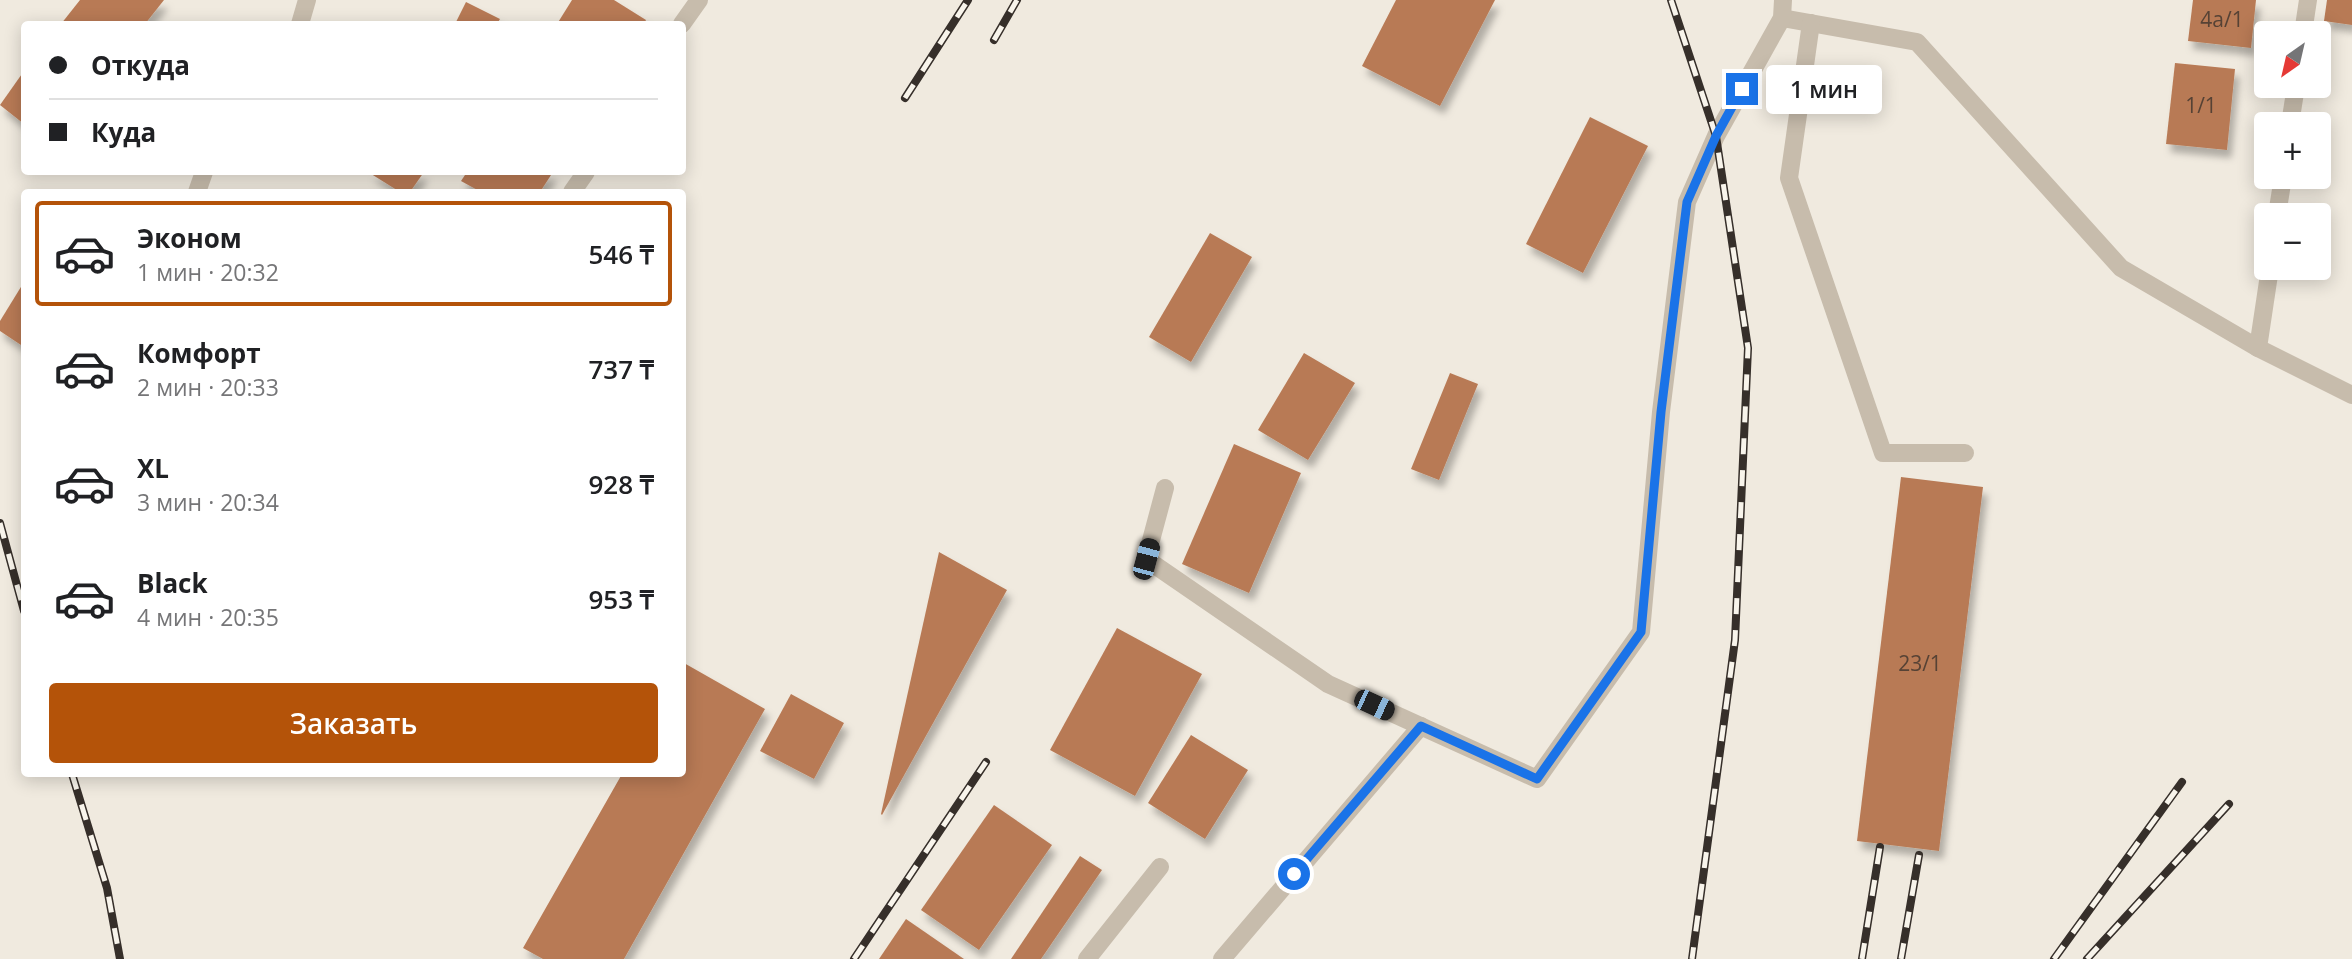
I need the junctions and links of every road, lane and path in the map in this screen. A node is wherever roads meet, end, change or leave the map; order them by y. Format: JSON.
{"nodes":[{"id":1,"x":307,"y":0,"type":"edge"},
{"id":2,"x":699,"y":0,"type":"edge"},
{"id":3,"x":1783,"y":0,"type":"edge"},
{"id":4,"x":2308,"y":0,"type":"edge"},
{"id":5,"x":1782,"y":18,"type":"junction"},
{"id":6,"x":301,"y":21,"type":"edge"},
{"id":7,"x":684,"y":21,"type":"edge"},
{"id":8,"x":2305,"y":21,"type":"edge"},
{"id":9,"x":1811,"y":23,"type":"junction"},
{"id":10,"x":2268,"y":280,"type":"edge"},
{"id":11,"x":2258,"y":348,"type":"junction"},
{"id":12,"x":2352,"y":395,"type":"edge"},
{"id":13,"x":1965,"y":453,"type":"dead end"},
{"id":14,"x":1165,"y":488,"type":"dead end"},
{"id":15,"x":1421,"y":726,"type":"junction"},
{"id":16,"x":1160,"y":867,"type":"dead end"},
{"id":17,"x":1087,"y":959,"type":"edge"},
{"id":18,"x":1222,"y":959,"type":"edge"}],
"edges":[{"from":1,"to":6,"type":"street"},
{"from":2,"to":7,"type":"street"},
{"from":3,"to":5,"type":"street"},
{"from":4,"to":8,"type":"street"},
{"from":5,"to":9,"type":"street"},
{"from":5,"to":15,"type":"street"},
{"from":9,"to":11,"type":"street"},
{"from":9,"to":13,"type":"street"},
{"from":10,"to":11,"type":"street"},
{"from":11,"to":12,"type":"street"},
{"from":14,"to":15,"type":"street"},
{"from":15,"to":18,"type":"street"},
{"from":16,"to":17,"type":"street"}]}
